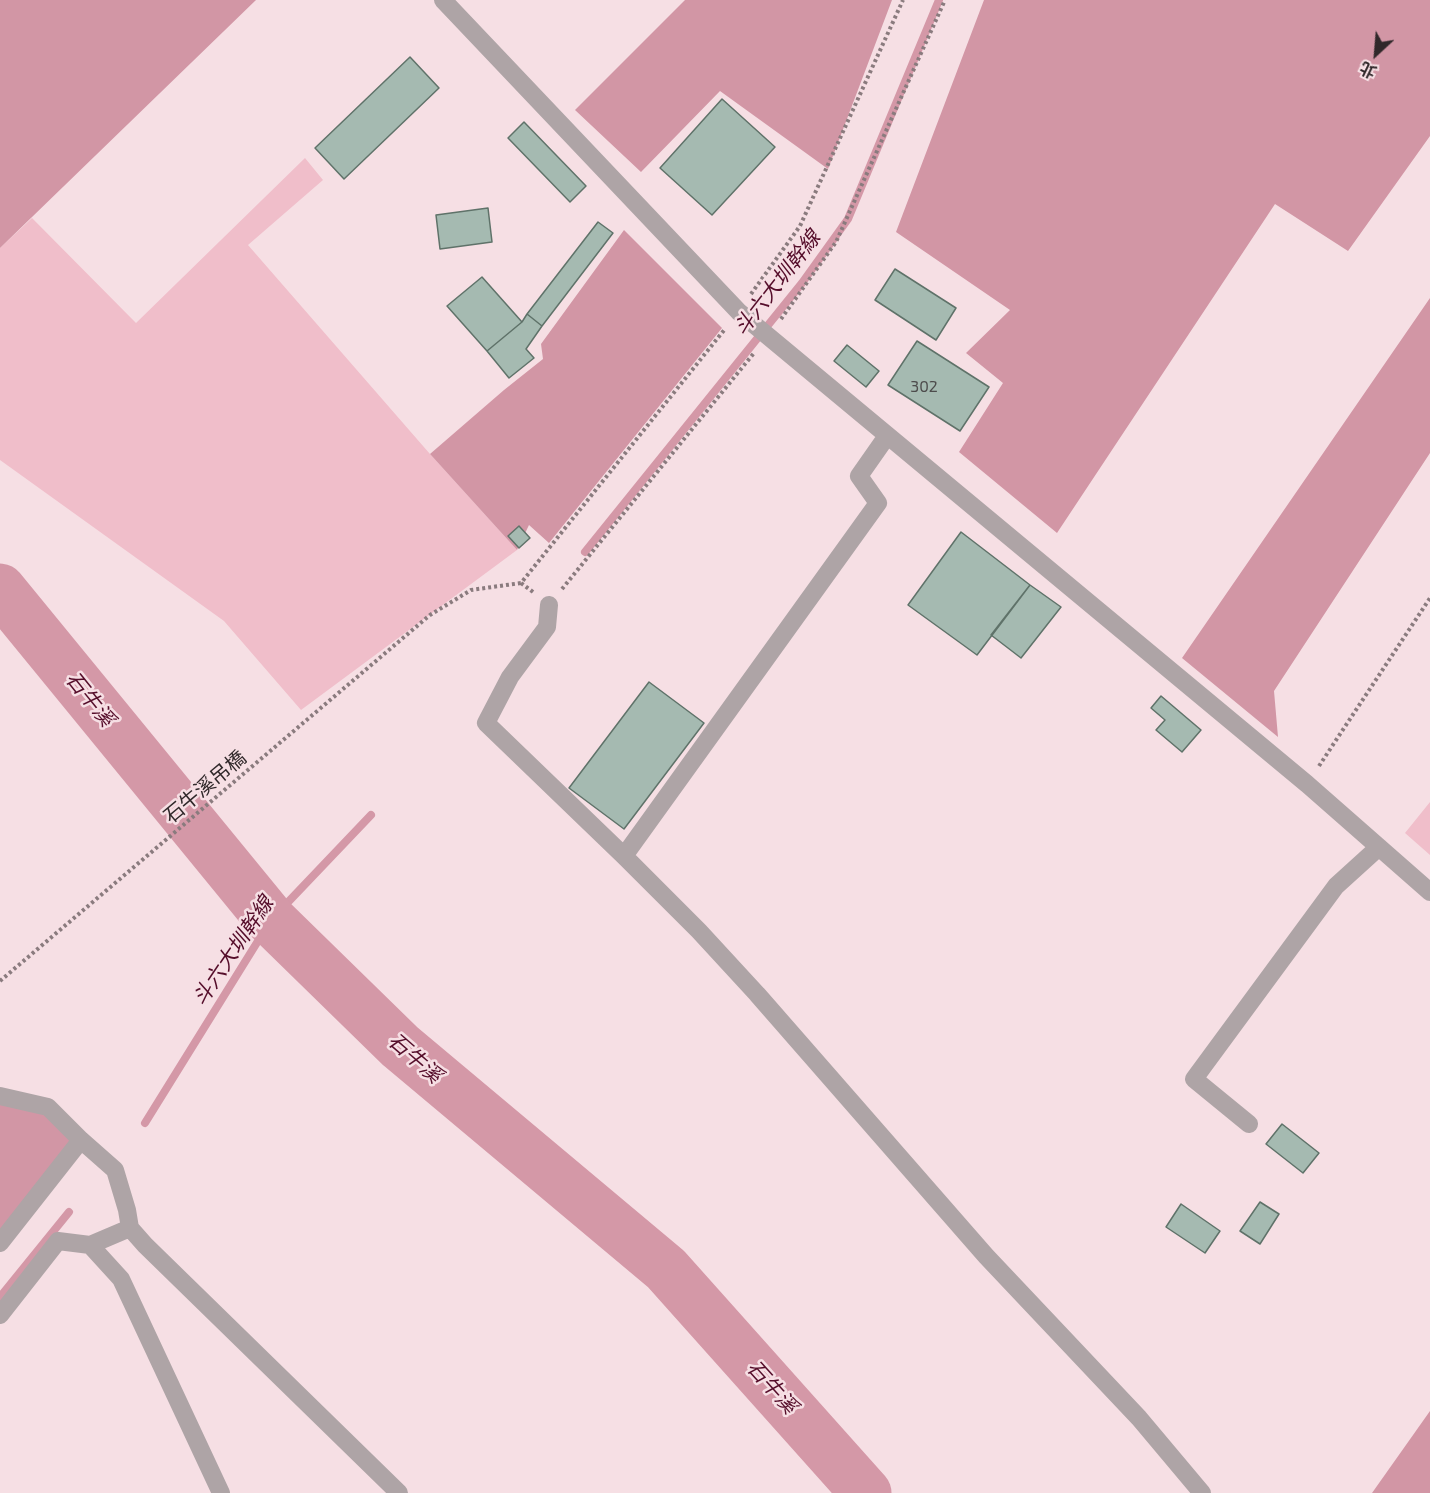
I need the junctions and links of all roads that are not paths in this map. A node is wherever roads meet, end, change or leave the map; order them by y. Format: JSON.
{"nodes":[{"id":1,"x":443,"y":0,"type":"edge"},
{"id":2,"x":888,"y":436,"type":"junction"},
{"id":3,"x":549,"y":605,"type":"dead end"},
{"id":4,"x":1379,"y":848,"type":"junction"},
{"id":5,"x":624,"y":856,"type":"junction"},
{"id":6,"x":1430,"y":892,"type":"edge"},
{"id":7,"x":0,"y":1096,"type":"edge"},
{"id":8,"x":1249,"y":1124,"type":"dead end"},
{"id":9,"x":81,"y":1140,"type":"junction"},
{"id":10,"x":130,"y":1228,"type":"junction"},
{"id":11,"x":0,"y":1243,"type":"edge"},
{"id":12,"x":90,"y":1245,"type":"junction"},
{"id":13,"x":0,"y":1315,"type":"edge"},
{"id":14,"x":221,"y":1493,"type":"edge"},
{"id":15,"x":399,"y":1493,"type":"edge"},
{"id":16,"x":1202,"y":1493,"type":"edge"}],
"edges":[{"from":1,"to":2,"type":"street"},
{"from":2,"to":4,"type":"street"},
{"from":2,"to":5,"type":"street"},
{"from":3,"to":5,"type":"street"},
{"from":4,"to":6,"type":"street"},
{"from":4,"to":8,"type":"street"},
{"from":5,"to":16,"type":"street"},
{"from":7,"to":9,"type":"street"},
{"from":9,"to":10,"type":"street"},
{"from":9,"to":11,"type":"street"},
{"from":10,"to":12,"type":"street"},
{"from":10,"to":15,"type":"street"},
{"from":12,"to":13,"type":"street"},
{"from":12,"to":14,"type":"street"}]}
